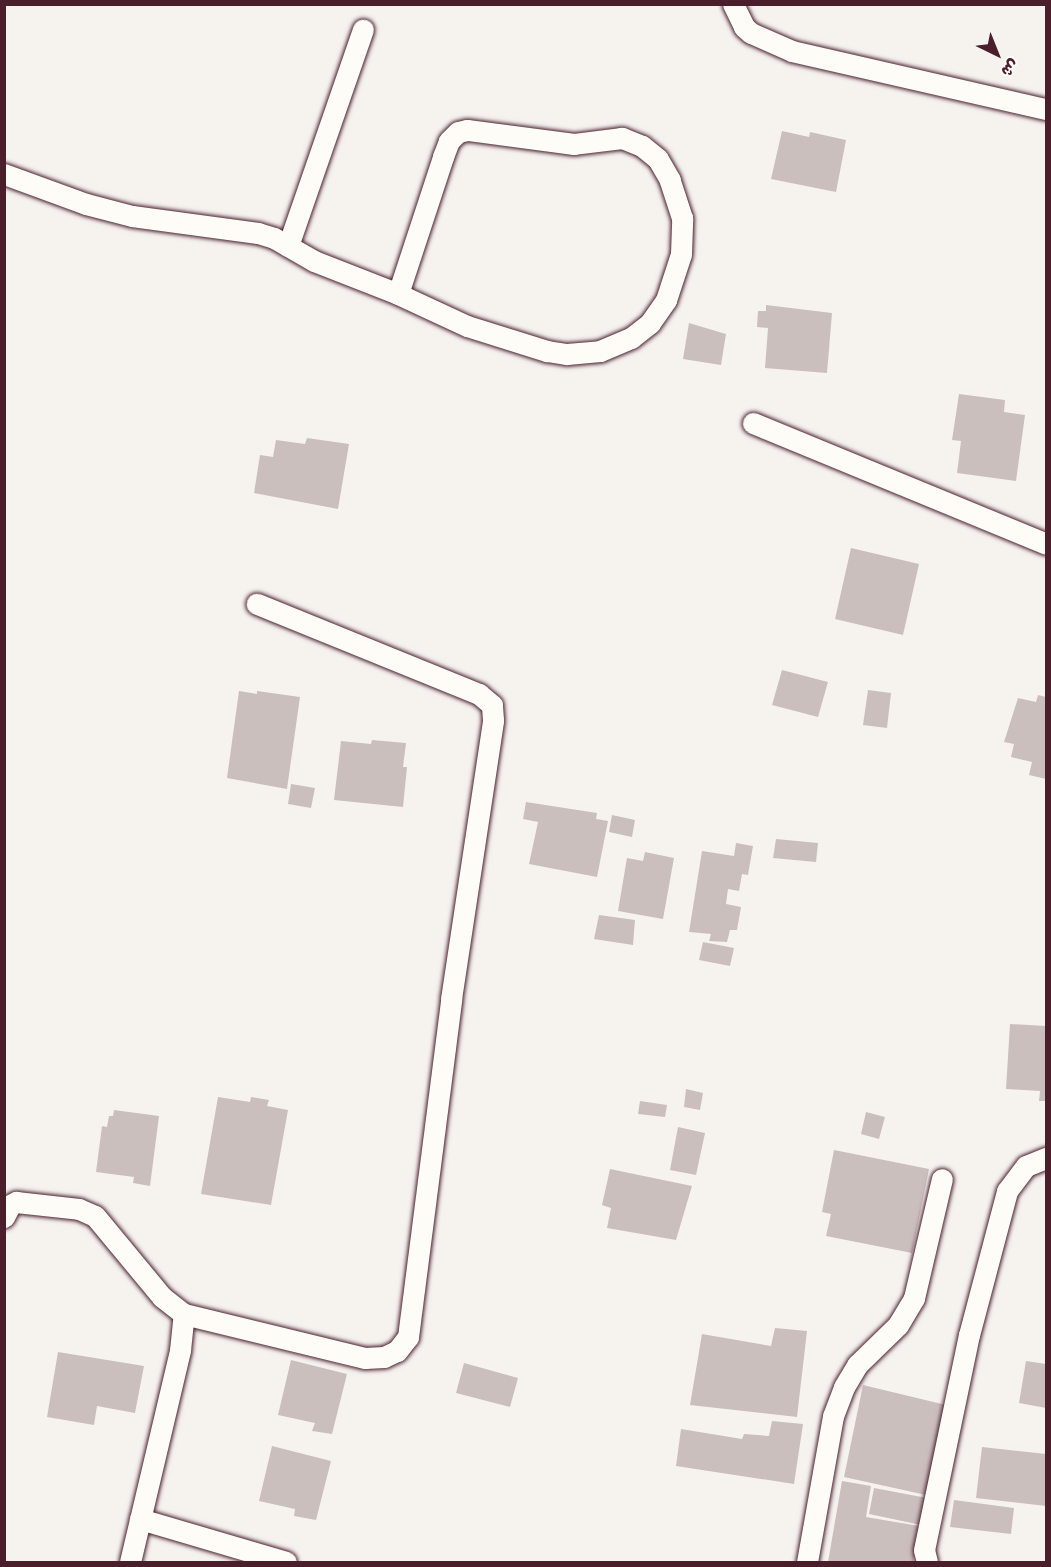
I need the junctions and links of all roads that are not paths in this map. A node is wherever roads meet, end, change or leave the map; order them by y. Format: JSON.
{"nodes":[{"id":1,"x":733,"y":4,"type":"edge"},
{"id":2,"x":363,"y":30,"type":"dead end"},
{"id":3,"x":1047,"y":109,"type":"edge"},
{"id":4,"x":4,"y":174,"type":"edge"},
{"id":5,"x":288,"y":246,"type":"junction"},
{"id":6,"x":398,"y":294,"type":"junction"},
{"id":7,"x":753,"y":423,"type":"dead end"},
{"id":8,"x":1047,"y":544,"type":"edge"},
{"id":9,"x":257,"y":604,"type":"dead end"},
{"id":10,"x":1047,"y":1158,"type":"edge"},
{"id":11,"x":942,"y":1179,"type":"dead end"},
{"id":12,"x":4,"y":1217,"type":"edge"},
{"id":13,"x":184,"y":1314,"type":"junction"},
{"id":14,"x":140,"y":1519,"type":"junction"},
{"id":15,"x":130,"y":1563,"type":"edge"},
{"id":16,"x":286,"y":1563,"type":"edge"},
{"id":17,"x":807,"y":1563,"type":"edge"},
{"id":18,"x":927,"y":1563,"type":"edge"}],
"edges":[{"from":1,"to":3,"type":"street"},
{"from":2,"to":5,"type":"street"},
{"from":4,"to":5,"type":"street"},
{"from":5,"to":6,"type":"street"},
{"from":6,"to":6,"type":"street"},
{"from":7,"to":8,"type":"street"},
{"from":9,"to":13,"type":"street"},
{"from":10,"to":18,"type":"street"},
{"from":11,"to":17,"type":"street"},
{"from":12,"to":13,"type":"street"},
{"from":13,"to":14,"type":"street"},
{"from":14,"to":15,"type":"street"},
{"from":14,"to":16,"type":"street"}]}
